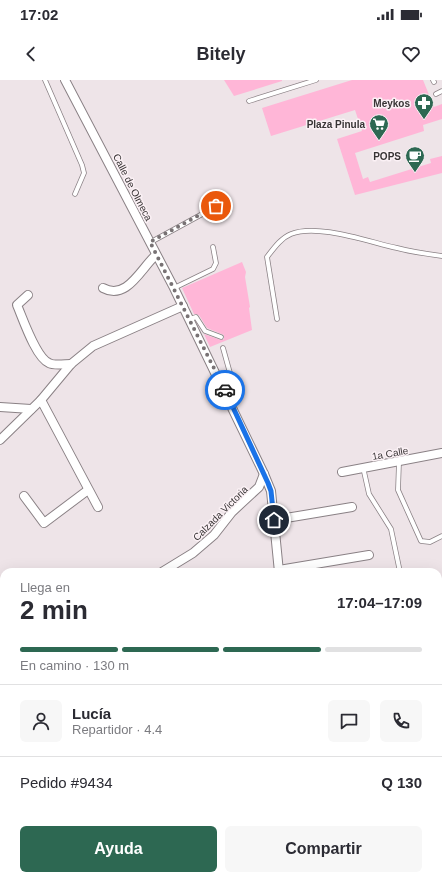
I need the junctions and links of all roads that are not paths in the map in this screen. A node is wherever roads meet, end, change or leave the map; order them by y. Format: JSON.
{"nodes":[{"id":1,"x":45,"y":80,"type":"edge"},
{"id":2,"x":65,"y":80,"type":"edge"},
{"id":3,"x":316,"y":80,"type":"edge"},
{"id":4,"x":442,"y":91,"type":"edge"},
{"id":5,"x":436,"y":94,"type":"dead end"},
{"id":6,"x":249,"y":100,"type":"dead end"},
{"id":7,"x":75,"y":194,"type":"dead end"},
{"id":8,"x":228,"y":200,"type":"dead end"},
{"id":9,"x":150,"y":242,"type":"junction"},
{"id":10,"x":213,"y":247,"type":"dead end"},
{"id":11,"x":156,"y":255,"type":"junction"},
{"id":12,"x":442,"y":256,"type":"edge"},
{"id":13,"x":103,"y":288,"type":"dead end"},
{"id":14,"x":174,"y":288,"type":"junction"},
{"id":15,"x":28,"y":296,"type":"dead end"},
{"id":16,"x":183,"y":306,"type":"junction"},
{"id":17,"x":190,"y":319,"type":"junction"},
{"id":18,"x":277,"y":319,"type":"dead end"},
{"id":19,"x":221,"y":337,"type":"dead end"},
{"id":20,"x":223,"y":348,"type":"dead end"},
{"id":21,"x":71,"y":364,"type":"junction"},
{"id":22,"x":231,"y":377,"type":"junction"},
{"id":23,"x":221,"y":381,"type":"junction"},
{"id":24,"x":235,"y":391,"type":"dead end"},
{"id":25,"x":41,"y":400,"type":"junction"},
{"id":26,"x":0,"y":407,"type":"edge"},
{"id":27,"x":31,"y":409,"type":"junction"},
{"id":28,"x":0,"y":440,"type":"edge"},
{"id":29,"x":442,"y":453,"type":"edge"},
{"id":30,"x":399,"y":462,"type":"junction"},
{"id":31,"x":363,"y":467,"type":"junction"},
{"id":32,"x":342,"y":472,"type":"dead end"},
{"id":33,"x":264,"y":474,"type":"junction"},
{"id":34,"x":88,"y":490,"type":"junction"},
{"id":35,"x":24,"y":496,"type":"dead end"},
{"id":36,"x":98,"y":507,"type":"dead end"},
{"id":37,"x":352,"y":507,"type":"dead end"},
{"id":38,"x":274,"y":520,"type":"junction"},
{"id":39,"x":442,"y":536,"type":"edge"},
{"id":40,"x":369,"y":554,"type":"dead end"},
{"id":41,"x":168,"y":568,"type":"edge"},
{"id":42,"x":282,"y":568,"type":"edge"},
{"id":43,"x":293,"y":568,"type":"edge"},
{"id":44,"x":399,"y":568,"type":"edge"}],
"edges":[{"from":1,"to":7,"type":"lane"},
{"from":2,"to":9,"type":"street","name":"Calle de Olmeca"},
{"from":3,"to":6,"type":"lane"},
{"from":4,"to":5,"type":"lane"},
{"from":8,"to":9,"type":"lane"},
{"from":9,"to":11,"type":"street","name":"Calle de Olmeca"},
{"from":10,"to":14,"type":"lane"},
{"from":11,"to":13,"type":"street"},
{"from":11,"to":14,"type":"street","name":"Calle de Olmeca"},
{"from":12,"to":18,"type":"lane"},
{"from":14,"to":16,"type":"street","name":"Calle de Olmeca"},
{"from":15,"to":21,"type":"street"},
{"from":16,"to":17,"type":"street","name":"Calle de Olmeca"},
{"from":16,"to":21,"type":"street"},
{"from":17,"to":19,"type":"lane"},
{"from":17,"to":23,"type":"street","name":"Calle de Olmeca"},
{"from":20,"to":22,"type":"lane"},
{"from":21,"to":25,"type":"street"},
{"from":22,"to":23,"type":"lane"},
{"from":22,"to":24,"type":"lane"},
{"from":23,"to":33,"type":"street","name":"Calle de Olmeca"},
{"from":25,"to":27,"type":"street"},
{"from":25,"to":34,"type":"street"},
{"from":26,"to":27,"type":"street"},
{"from":27,"to":28,"type":"street"},
{"from":29,"to":30,"type":"street","name":"1a Calle"},
{"from":30,"to":31,"type":"street","name":"1a Calle"},
{"from":30,"to":39,"type":"lane"},
{"from":31,"to":32,"type":"street","name":"1a Calle"},
{"from":31,"to":44,"type":"lane"},
{"from":33,"to":38,"type":"street","name":"Calle de Olmeca"},
{"from":33,"to":41,"type":"street","name":"Calzada Victoria"},
{"from":34,"to":35,"type":"street"},
{"from":34,"to":36,"type":"street"},
{"from":37,"to":38,"type":"street"},
{"from":38,"to":42,"type":"street","name":"Calle de Olmeca"},
{"from":40,"to":43,"type":"street"}]}
